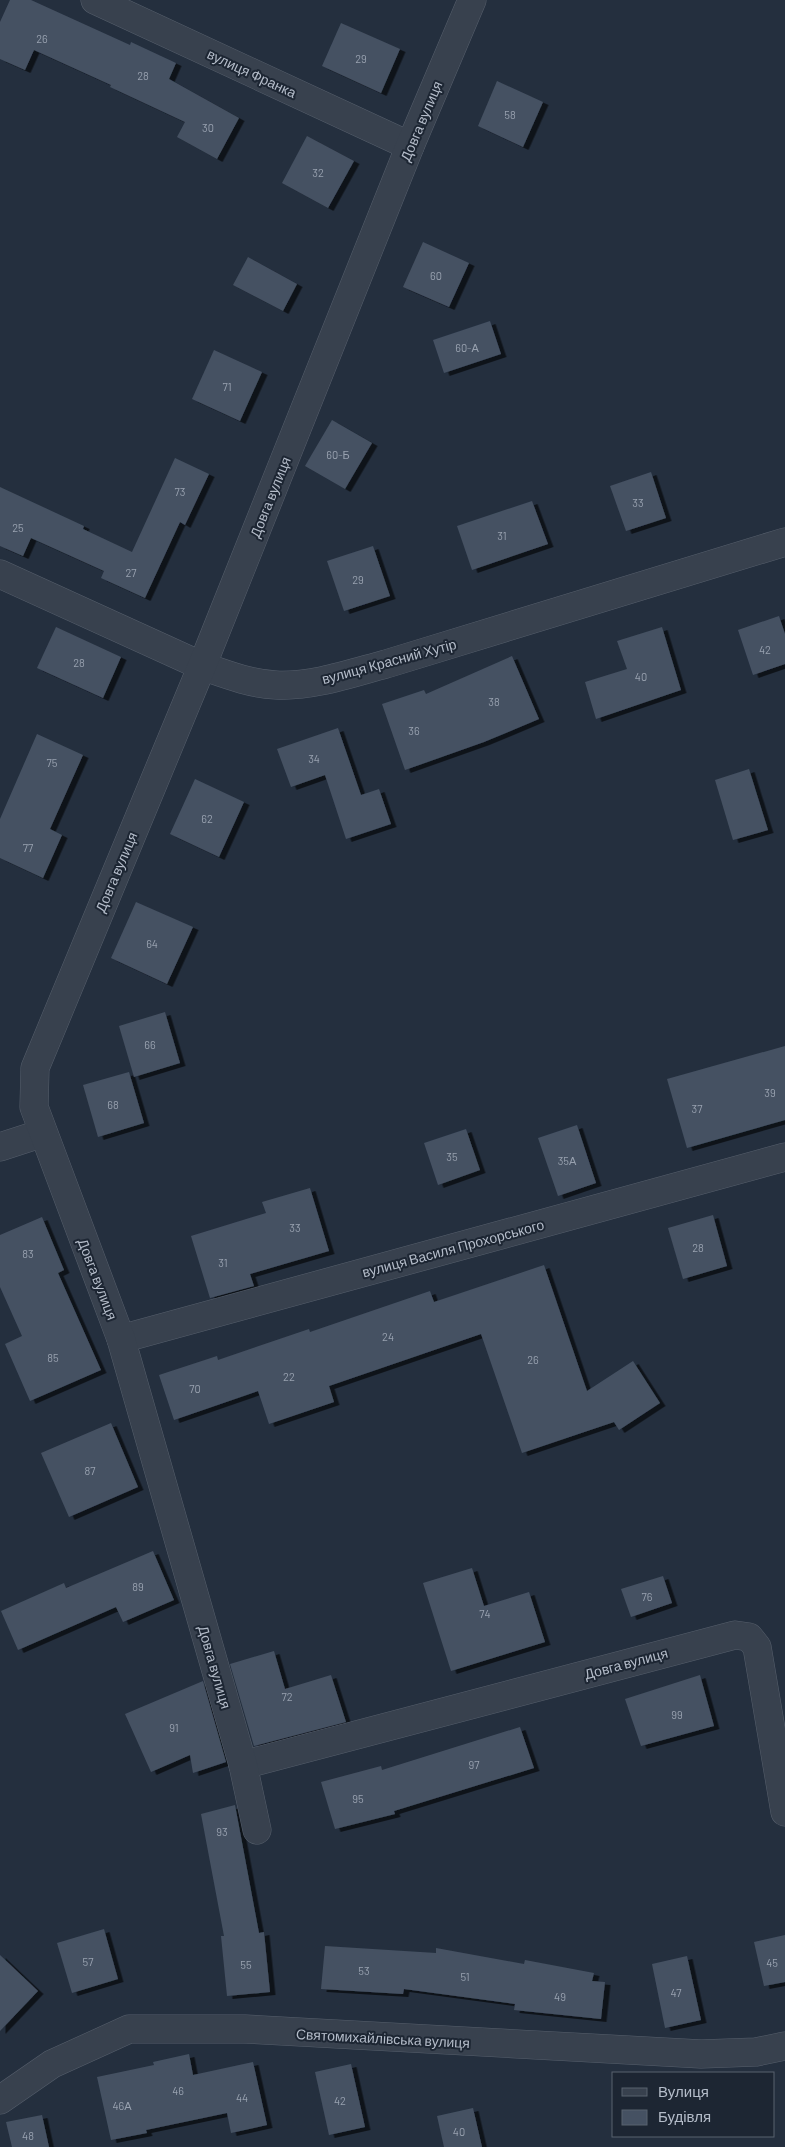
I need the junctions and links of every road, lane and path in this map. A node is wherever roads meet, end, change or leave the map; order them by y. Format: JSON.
{"nodes":[{"id":1,"x":94,"y":0,"type":"edge"},
{"id":2,"x":472,"y":0,"type":"edge"},
{"id":3,"x":410,"y":146,"type":"junction"},
{"id":4,"x":785,"y":542,"type":"edge"},
{"id":5,"x":0,"y":574,"type":"edge"},
{"id":6,"x":202,"y":666,"type":"junction"},
{"id":7,"x":43,"y":1133,"type":"junction"},
{"id":8,"x":0,"y":1147,"type":"edge"},
{"id":9,"x":785,"y":1157,"type":"edge"},
{"id":10,"x":121,"y":1339,"type":"junction"},
{"id":11,"x":243,"y":1764,"type":"junction"},
{"id":12,"x":785,"y":1812,"type":"edge"},
{"id":13,"x":257,"y":1830,"type":"dead end"},
{"id":14,"x":785,"y":2046,"type":"edge"},
{"id":15,"x":0,"y":2100,"type":"edge"}],
"edges":[{"from":1,"to":3,"type":"street","name":"вулиця Франка"},
{"from":2,"to":3,"type":"street","name":"Довга вулиця"},
{"from":3,"to":6,"type":"street","name":"Довга вулиця"},
{"from":4,"to":6,"type":"street","name":"вулиця Красний Хутір"},
{"from":5,"to":6,"type":"street","name":"вулиця Красний Хутір"},
{"from":6,"to":7,"type":"street","name":"Довга вулиця"},
{"from":7,"to":8,"type":"street"},
{"from":7,"to":10,"type":"street","name":"Довга вулиця"},
{"from":9,"to":10,"type":"street","name":"вулиця Василя Прохорського"},
{"from":10,"to":11,"type":"street","name":"Довга вулиця"},
{"from":11,"to":12,"type":"street","name":"Довга вулиця"},
{"from":11,"to":13,"type":"street","name":"Довга вулиця"},
{"from":14,"to":15,"type":"street","name":"Святомихайлівська вулиця"}]}
